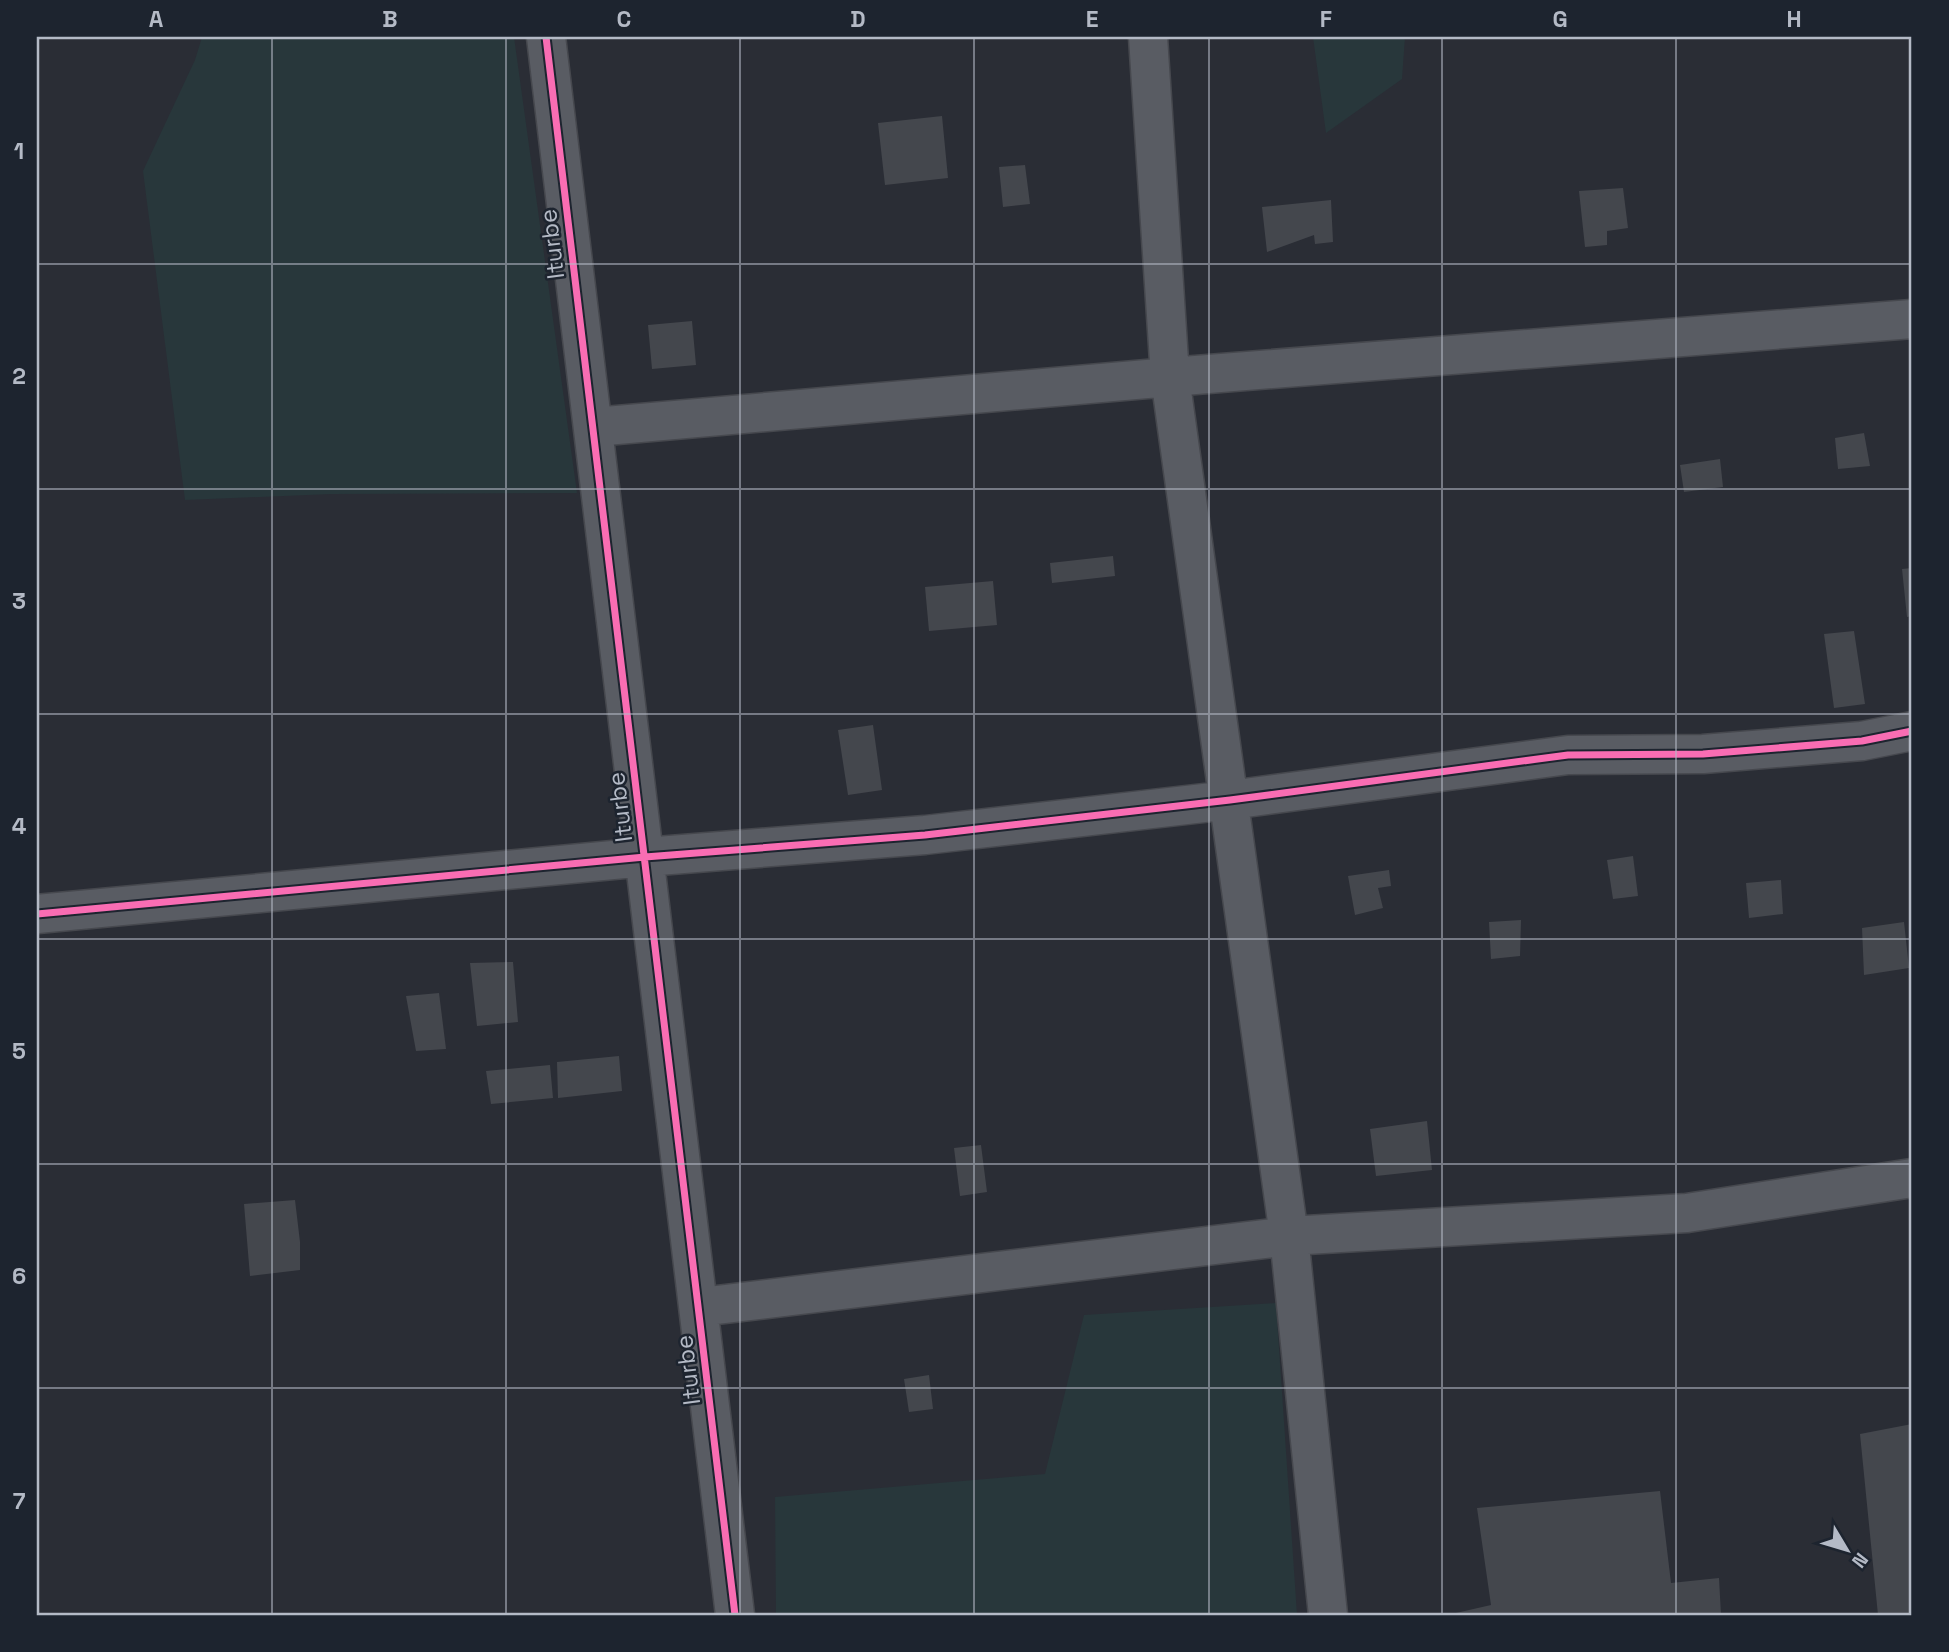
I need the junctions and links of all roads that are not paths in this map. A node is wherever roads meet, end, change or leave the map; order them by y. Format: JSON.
{"nodes":[{"id":1,"x":546,"y":37,"type":"edge"},
{"id":2,"x":1148,"y":37,"type":"edge"},
{"id":3,"x":1912,"y":319,"type":"edge"},
{"id":4,"x":1170,"y":377,"type":"junction"},
{"id":5,"x":594,"y":427,"type":"junction"},
{"id":6,"x":1912,"y":731,"type":"edge"},
{"id":7,"x":1230,"y":800,"type":"junction"},
{"id":8,"x":645,"y":857,"type":"junction"},
{"id":9,"x":37,"y":914,"type":"edge"},
{"id":10,"x":1912,"y":1178,"type":"edge"},
{"id":11,"x":1289,"y":1236,"type":"junction"},
{"id":12,"x":700,"y":1307,"type":"junction"},
{"id":13,"x":735,"y":1615,"type":"edge"},
{"id":14,"x":1328,"y":1615,"type":"edge"}],
"edges":[{"from":1,"to":5,"type":"street","name":"Iturbe"},
{"from":2,"to":4,"type":"street"},
{"from":3,"to":4,"type":"street"},
{"from":4,"to":5,"type":"street"},
{"from":4,"to":7,"type":"street"},
{"from":5,"to":8,"type":"street","name":"Iturbe"},
{"from":6,"to":7,"type":"street"},
{"from":7,"to":8,"type":"street"},
{"from":7,"to":11,"type":"street"},
{"from":8,"to":9,"type":"street"},
{"from":8,"to":12,"type":"street","name":"Iturbe"},
{"from":10,"to":11,"type":"street"},
{"from":11,"to":12,"type":"street"},
{"from":11,"to":14,"type":"street"},
{"from":12,"to":13,"type":"street","name":"Iturbe"}]}
